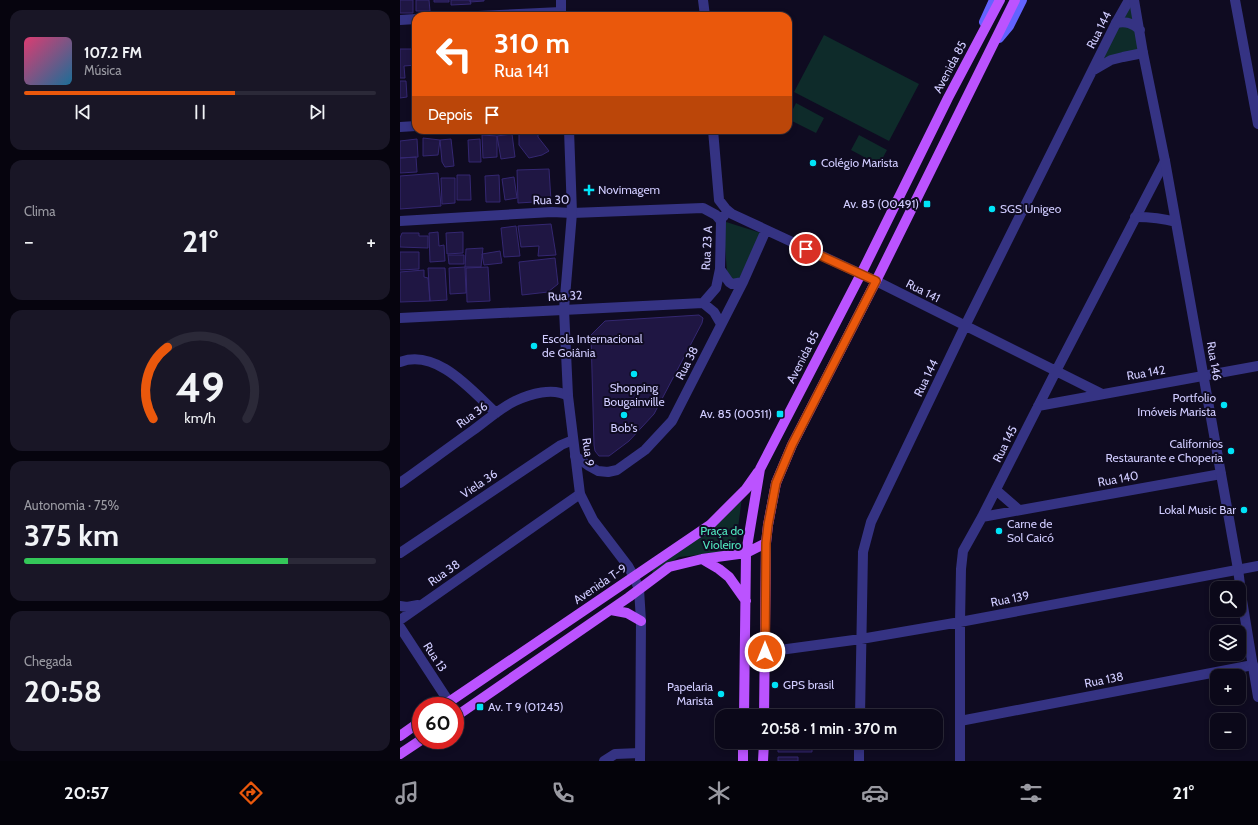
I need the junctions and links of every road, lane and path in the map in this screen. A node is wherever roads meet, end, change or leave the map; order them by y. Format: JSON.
{"nodes":[{"id":1,"x":560,"y":0,"type":"edge"},
{"id":2,"x":704,"y":0,"type":"edge"},
{"id":3,"x":994,"y":0,"type":"edge"},
{"id":4,"x":1000,"y":0,"type":"edge"},
{"id":5,"x":1015,"y":0,"type":"edge"},
{"id":6,"x":1022,"y":0,"type":"edge"},
{"id":7,"x":1129,"y":0,"type":"edge"},
{"id":8,"x":1134,"y":0,"type":"edge"},
{"id":9,"x":1235,"y":0,"type":"edge"},
{"id":10,"x":561,"y":12,"type":"edge"},
{"id":11,"x":705,"y":12,"type":"edge"},
{"id":12,"x":412,"y":19,"type":"edge"},
{"id":13,"x":400,"y":20,"type":"edge"},
{"id":14,"x":1116,"y":23,"type":"junction"},
{"id":15,"x":1140,"y":30,"type":"junction"},
{"id":16,"x":982,"y":35,"type":"junction"},
{"id":17,"x":994,"y":45,"type":"junction"},
{"id":18,"x":1143,"y":53,"type":"junction"},
{"id":19,"x":1092,"y":71,"type":"junction"},
{"id":20,"x":1258,"y":124,"type":"edge"},
{"id":21,"x":412,"y":126,"type":"edge"},
{"id":22,"x":400,"y":127,"type":"edge"},
{"id":23,"x":569,"y":134,"type":"edge"},
{"id":24,"x":713,"y":134,"type":"edge"},
{"id":25,"x":1165,"y":160,"type":"junction"},
{"id":26,"x":718,"y":194,"type":"junction"},
{"id":27,"x":703,"y":208,"type":"junction"},
{"id":28,"x":572,"y":213,"type":"junction"},
{"id":29,"x":732,"y":214,"type":"junction"},
{"id":30,"x":1135,"y":217,"type":"junction"},
{"id":31,"x":400,"y":221,"type":"edge"},
{"id":32,"x":721,"y":221,"type":"junction"},
{"id":33,"x":1176,"y":222,"type":"junction"},
{"id":34,"x":766,"y":230,"type":"junction"},
{"id":35,"x":720,"y":268,"type":"junction"},
{"id":36,"x":861,"y":274,"type":"junction"},
{"id":37,"x":876,"y":281,"type":"junction"},
{"id":38,"x":742,"y":282,"type":"junction"},
{"id":39,"x":703,"y":303,"type":"junction"},
{"id":40,"x":564,"y":309,"type":"junction"},
{"id":41,"x":400,"y":318,"type":"edge"},
{"id":42,"x":721,"y":324,"type":"junction"},
{"id":43,"x":965,"y":326,"type":"junction"},
{"id":44,"x":400,"y":362,"type":"edge"},
{"id":45,"x":1258,"y":366,"type":"edge"},
{"id":46,"x":1056,"y":371,"type":"junction"},
{"id":47,"x":1204,"y":376,"type":"junction"},
{"id":48,"x":1102,"y":394,"type":"junction"},
{"id":49,"x":568,"y":396,"type":"junction"},
{"id":50,"x":1038,"y":406,"type":"junction"},
{"id":51,"x":496,"y":413,"type":"junction"},
{"id":52,"x":573,"y":440,"type":"junction"},
{"id":53,"x":575,"y":456,"type":"junction"},
{"id":54,"x":760,"y":469,"type":"junction"},
{"id":55,"x":1221,"y":474,"type":"junction"},
{"id":56,"x":400,"y":483,"type":"edge"},
{"id":57,"x":996,"y":490,"type":"junction"},
{"id":58,"x":580,"y":494,"type":"junction"},
{"id":59,"x":1019,"y":510,"type":"junction"},
{"id":60,"x":982,"y":517,"type":"junction"},
{"id":61,"x":766,"y":543,"type":"junction"},
{"id":62,"x":400,"y":553,"type":"edge"},
{"id":63,"x":746,"y":553,"type":"junction"},
{"id":64,"x":702,"y":559,"type":"junction"},
{"id":65,"x":1258,"y":566,"type":"edge"},
{"id":66,"x":1238,"y":569,"type":"junction"},
{"id":67,"x":634,"y":577,"type":"junction"},
{"id":68,"x":639,"y":589,"type":"junction"},
{"id":69,"x":746,"y":601,"type":"junction"},
{"id":70,"x":422,"y":604,"type":"junction"},
{"id":71,"x":400,"y":606,"type":"edge"},
{"id":72,"x":611,"y":610,"type":"junction"},
{"id":73,"x":400,"y":620,"type":"edge"},
{"id":74,"x":641,"y":621,"type":"junction"},
{"id":75,"x":960,"y":622,"type":"junction"},
{"id":76,"x":400,"y":627,"type":"edge"},
{"id":77,"x":861,"y":639,"type":"junction"},
{"id":78,"x":765,"y":652,"type":"junction"},
{"id":79,"x":1253,"y":665,"type":"junction"},
{"id":80,"x":442,"y":697,"type":"edge"},
{"id":81,"x":456,"y":697,"type":"edge"},
{"id":82,"x":1258,"y":697,"type":"edge"},
{"id":83,"x":744,"y":709,"type":"edge"},
{"id":84,"x":764,"y":709,"type":"edge"},
{"id":85,"x":860,"y":709,"type":"edge"},
{"id":86,"x":464,"y":711,"type":"edge"},
{"id":87,"x":960,"y":720,"type":"junction"},
{"id":88,"x":412,"y":727,"type":"edge"},
{"id":89,"x":400,"y":736,"type":"edge"},
{"id":90,"x":412,"y":746,"type":"edge"},
{"id":91,"x":743,"y":749,"type":"edge"},
{"id":92,"x":764,"y":749,"type":"edge"},
{"id":93,"x":859,"y":749,"type":"edge"},
{"id":94,"x":400,"y":754,"type":"edge"},
{"id":95,"x":640,"y":757,"type":"edge"},
{"id":96,"x":604,"y":761,"type":"edge"},
{"id":97,"x":743,"y":761,"type":"edge"},
{"id":98,"x":763,"y":761,"type":"edge"},
{"id":99,"x":859,"y":761,"type":"edge"},
{"id":100,"x":960,"y":761,"type":"edge"}],
"edges":[{"from":1,"to":10,"type":"street"},
{"from":2,"to":11,"type":"street"},
{"from":3,"to":16,"type":"main road","name":"Avenida 85"},
{"from":4,"to":16,"type":"main road","name":"Avenida 85"},
{"from":5,"to":17,"type":"main road"},
{"from":6,"to":17,"type":"main road"},
{"from":7,"to":14,"type":"street","name":"Rua 144"},
{"from":8,"to":15,"type":"street","name":"Rua 146"},
{"from":9,"to":20,"type":"street"},
{"from":12,"to":13,"type":"street"},
{"from":14,"to":15,"type":"street"},
{"from":14,"to":19,"type":"street","name":"Rua 144"},
{"from":15,"to":18,"type":"street","name":"Rua 146"},
{"from":16,"to":36,"type":"main road","name":"Avenida 85"},
{"from":17,"to":37,"type":"main road"},
{"from":18,"to":19,"type":"street","name":"Rua 144"},
{"from":18,"to":25,"type":"street","name":"Rua 146"},
{"from":19,"to":43,"type":"street","name":"Rua 144"},
{"from":21,"to":22,"type":"street"},
{"from":23,"to":28,"type":"street","name":"Rua 9"},
{"from":24,"to":26,"type":"street"},
{"from":25,"to":30,"type":"street","name":"Rua 145"},
{"from":25,"to":33,"type":"street","name":"Rua 146"},
{"from":26,"to":27,"type":"street"},
{"from":26,"to":29,"type":"street"},
{"from":27,"to":28,"type":"street","name":"Rua 30"},
{"from":27,"to":32,"type":"street"},
{"from":28,"to":31,"type":"street","name":"Rua 30"},
{"from":28,"to":40,"type":"street","name":"Rua 9"},
{"from":29,"to":32,"type":"street","name":"Rua 23 A"},
{"from":29,"to":34,"type":"street","name":"Rua 141"},
{"from":30,"to":33,"type":"street"},
{"from":30,"to":46,"type":"street","name":"Rua 145"},
{"from":32,"to":35,"type":"street","name":"Rua 23 A"},
{"from":33,"to":47,"type":"street","name":"Rua 146"},
{"from":34,"to":36,"type":"street","name":"Rua 141"},
{"from":34,"to":38,"type":"street","name":"Rua 38"},
{"from":35,"to":38,"type":"street"},
{"from":35,"to":39,"type":"street","name":"Rua 23 A"},
{"from":36,"to":37,"type":"street","name":"Rua 141"},
{"from":36,"to":54,"type":"main road","name":"Avenida 85"},
{"from":37,"to":43,"type":"street","name":"Rua 141"},
{"from":37,"to":61,"type":"main road"},
{"from":38,"to":42,"type":"street","name":"Rua 38"},
{"from":39,"to":40,"type":"street","name":"Rua 32"},
{"from":39,"to":42,"type":"street"},
{"from":40,"to":41,"type":"street","name":"Rua 32"},
{"from":40,"to":49,"type":"street","name":"Rua 9"},
{"from":42,"to":53,"type":"street","name":"Rua 38"},
{"from":43,"to":46,"type":"street","name":"Rua 141"},
{"from":43,"to":77,"type":"street","name":"Rua 144"},
{"from":44,"to":51,"type":"street"},
{"from":45,"to":47,"type":"street","name":"Rua 142"},
{"from":46,"to":48,"type":"street","name":"Rua 141"},
{"from":46,"to":50,"type":"street","name":"Rua 145"},
{"from":47,"to":48,"type":"street","name":"Rua 142"},
{"from":47,"to":55,"type":"street","name":"Rua 146"},
{"from":48,"to":50,"type":"street","name":"Rua 142"},
{"from":49,"to":51,"type":"street","name":"Rua 36"},
{"from":49,"to":52,"type":"street","name":"Rua 9"},
{"from":50,"to":57,"type":"street","name":"Rua 145"},
{"from":51,"to":56,"type":"street","name":"Rua 36"},
{"from":52,"to":53,"type":"street","name":"Rua 9"},
{"from":52,"to":62,"type":"street","name":"Viela 36"},
{"from":53,"to":58,"type":"street","name":"Rua 9"},
{"from":54,"to":63,"type":"main road","name":"Avenida 85"},
{"from":54,"to":67,"type":"main road","name":"Avenida T-9"},
{"from":55,"to":59,"type":"street","name":"Rua 140"},
{"from":55,"to":66,"type":"street","name":"Rua 146"},
{"from":57,"to":59,"type":"street"},
{"from":57,"to":60,"type":"street","name":"Rua 145"},
{"from":58,"to":67,"type":"street","name":"Rua 9"},
{"from":58,"to":70,"type":"street","name":"Rua 38"},
{"from":59,"to":60,"type":"street","name":"Rua 140"},
{"from":60,"to":75,"type":"street","name":"Rua 145"},
{"from":61,"to":63,"type":"main road"},
{"from":61,"to":78,"type":"main road"},
{"from":63,"to":64,"type":"main road"},
{"from":63,"to":69,"type":"main road","name":"Avenida 85"},
{"from":64,"to":68,"type":"main road"},
{"from":64,"to":69,"type":"main road"},
{"from":65,"to":66,"type":"street","name":"Rua 139"},
{"from":66,"to":75,"type":"street","name":"Rua 139"},
{"from":66,"to":79,"type":"street","name":"Rua 146"},
{"from":67,"to":68,"type":"street","name":"Rua 9"},
{"from":67,"to":81,"type":"main road","name":"Avenida T-9"},
{"from":68,"to":72,"type":"main road"},
{"from":68,"to":74,"type":"street","name":"Rua 9"},
{"from":69,"to":83,"type":"main road","name":"Avenida 85"},
{"from":70,"to":71,"type":"street","name":"Rua 38"},
{"from":70,"to":73,"type":"street","name":"Rua 38"},
{"from":72,"to":74,"type":"main road"},
{"from":72,"to":86,"type":"main road"},
{"from":74,"to":95,"type":"street","name":"Rua 9"},
{"from":75,"to":77,"type":"street","name":"Rua 139"},
{"from":75,"to":87,"type":"street","name":"Rua 145"},
{"from":76,"to":80,"type":"street","name":"Rua 13"},
{"from":77,"to":78,"type":"street","name":"Rua 139"},
{"from":77,"to":85,"type":"street","name":"Rua 144"},
{"from":78,"to":84,"type":"main road"},
{"from":79,"to":82,"type":"street","name":"Rua 146"},
{"from":79,"to":87,"type":"street","name":"Rua 138"},
{"from":87,"to":100,"type":"street","name":"Rua 145"},
{"from":88,"to":89,"type":"main road"},
{"from":90,"to":94,"type":"main road"},
{"from":91,"to":97,"type":"main road"},
{"from":92,"to":98,"type":"main road"},
{"from":93,"to":99,"type":"street"},
{"from":95,"to":96,"type":"street"}]}
